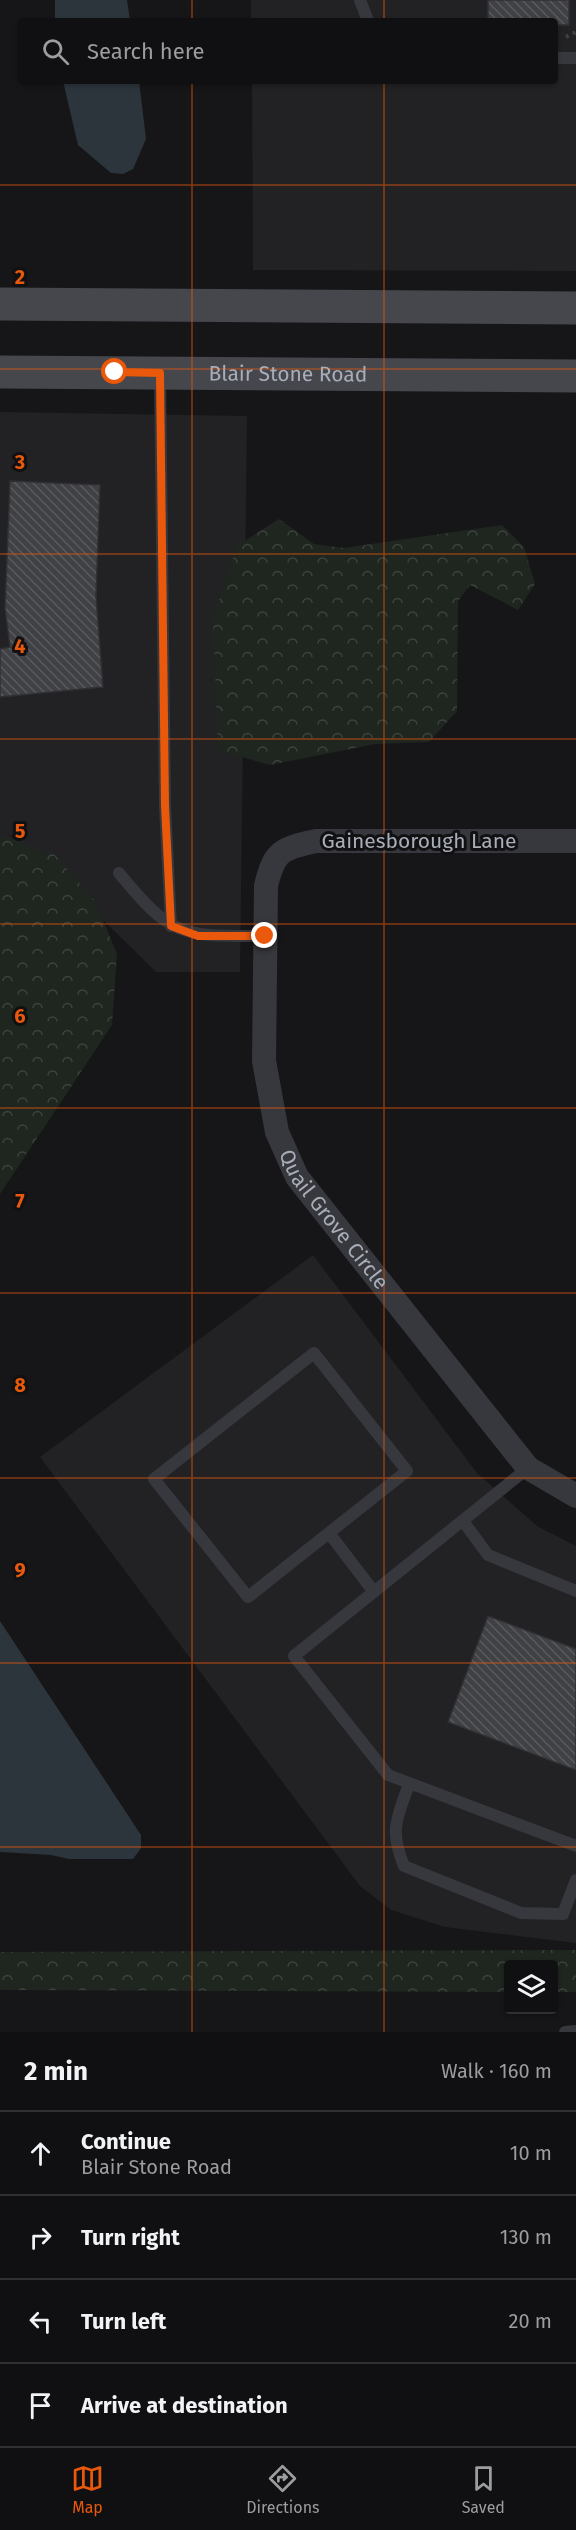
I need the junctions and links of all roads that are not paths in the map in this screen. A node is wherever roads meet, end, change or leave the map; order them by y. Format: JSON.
{"nodes":[{"id":1,"x":360,"y":0,"type":"edge"},
{"id":2,"x":367,"y":18,"type":"edge"},
{"id":3,"x":558,"y":58,"type":"edge"},
{"id":4,"x":576,"y":58,"type":"edge"},
{"id":5,"x":0,"y":304,"type":"edge"},
{"id":6,"x":576,"y":308,"type":"edge"},
{"id":7,"x":0,"y":372,"type":"edge"},
{"id":8,"x":160,"y":373,"type":"junction"},
{"id":9,"x":576,"y":376,"type":"edge"},
{"id":10,"x":576,"y":841,"type":"edge"},
{"id":11,"x":271,"y":866,"type":"joint"},
{"id":12,"x":119,"y":873,"type":"dead end"},
{"id":13,"x":171,"y":926,"type":"junction"},
{"id":14,"x":265,"y":936,"type":"junction"},
{"id":15,"x":528,"y":1468,"type":"junction"},
{"id":16,"x":576,"y":1496,"type":"edge"},
{"id":17,"x":463,"y":1521,"type":"junction"},
{"id":18,"x":329,"y":1533,"type":"junction"},
{"id":19,"x":576,"y":1591,"type":"edge"},
{"id":20,"x":374,"y":1592,"type":"junction"},
{"id":21,"x":409,"y":1784,"type":"junction"},
{"id":22,"x":576,"y":1846,"type":"edge"},
{"id":23,"x":576,"y":1880,"type":"edge"},
{"id":24,"x":576,"y":2031,"type":"edge"},
{"id":25,"x":565,"y":2032,"type":"edge"}],
"edges":[{"from":1,"to":2,"type":"lane"},
{"from":3,"to":4,"type":"lane"},
{"from":5,"to":6,"type":"main road"},
{"from":7,"to":8,"type":"main road","name":"Blair Stone Road"},
{"from":8,"to":9,"type":"main road","name":"Blair Stone Road"},
{"from":8,"to":13,"type":"lane"},
{"from":10,"to":11,"type":"street","name":"Gainesborough Lane"},
{"from":11,"to":14,"type":"street","name":"Quail Grove Circle"},
{"from":12,"to":13,"type":"lane"},
{"from":13,"to":14,"type":"lane"},
{"from":14,"to":15,"type":"street","name":"Quail Grove Circle"},
{"from":15,"to":16,"type":"street","name":"Quail Grove Circle"},
{"from":15,"to":17,"type":"lane"},
{"from":17,"to":19,"type":"lane"},
{"from":17,"to":20,"type":"lane"},
{"from":18,"to":18,"type":"lane"},
{"from":18,"to":20,"type":"lane"},
{"from":20,"to":21,"type":"lane"},
{"from":21,"to":22,"type":"lane"},
{"from":21,"to":23,"type":"lane"},
{"from":24,"to":25,"type":"lane"}]}
